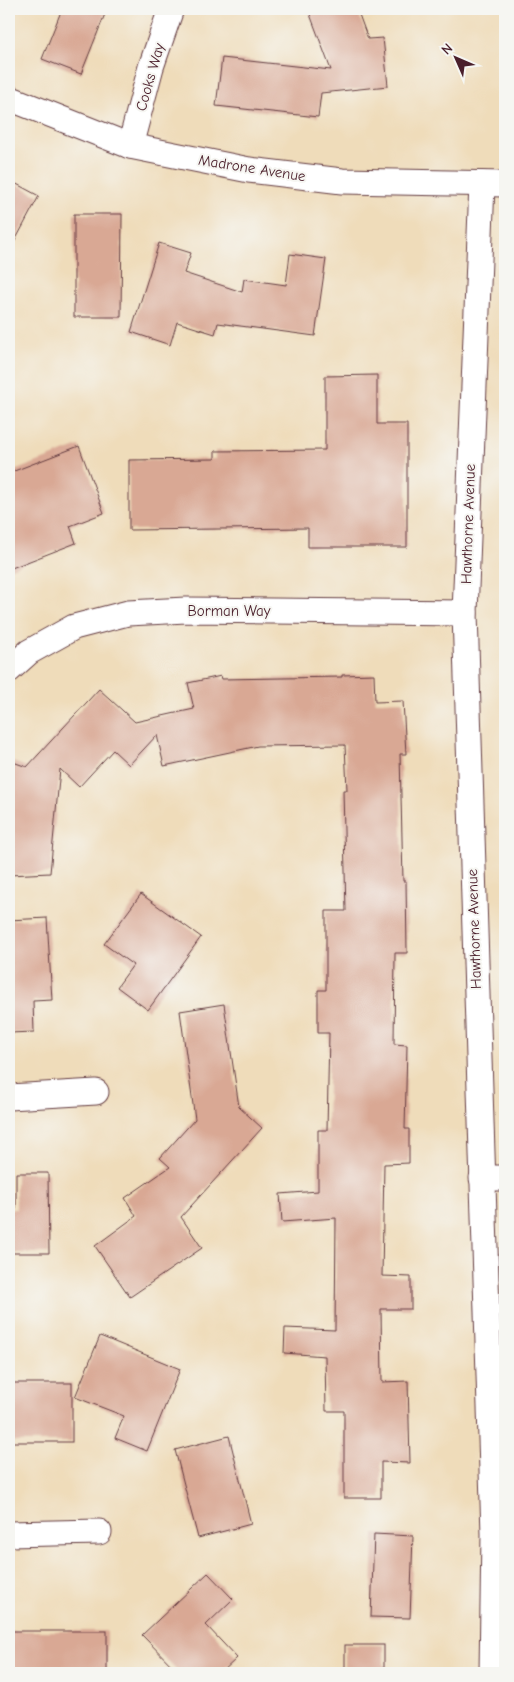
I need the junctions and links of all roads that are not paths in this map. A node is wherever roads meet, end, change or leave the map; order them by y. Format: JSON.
{"nodes":[{"id":1,"x":171,"y":9,"type":"edge"},
{"id":2,"x":9,"y":98,"type":"edge"},
{"id":3,"x":130,"y":146,"type":"junction"},
{"id":4,"x":494,"y":184,"type":"edge"},
{"id":5,"x":465,"y":613,"type":"junction"},
{"id":6,"x":9,"y":670,"type":"edge"},
{"id":7,"x":96,"y":1092,"type":"dead end"},
{"id":8,"x":9,"y":1097,"type":"edge"},
{"id":9,"x":493,"y":1178,"type":"edge"},
{"id":10,"x":99,"y":1532,"type":"dead end"},
{"id":11,"x":9,"y":1534,"type":"edge"},
{"id":12,"x":500,"y":1534,"type":"edge"},
{"id":13,"x":492,"y":1673,"type":"edge"}],
"edges":[{"from":1,"to":3,"type":"street","name":"Cooks Way"},
{"from":2,"to":3,"type":"street","name":"Madrone Avenue"},
{"from":3,"to":4,"type":"street","name":"Madrone Avenue"},
{"from":4,"to":5,"type":"street","name":"Hawthorne Avenue"},
{"from":5,"to":6,"type":"street","name":"Borman Way"},
{"from":5,"to":9,"type":"street","name":"Hawthorne Avenue"},
{"from":7,"to":8,"type":"street"},
{"from":9,"to":12,"type":"street","name":"Hawthorne Avenue"},
{"from":10,"to":11,"type":"street"},
{"from":12,"to":13,"type":"street","name":"Hawthorne Avenue"}]}
